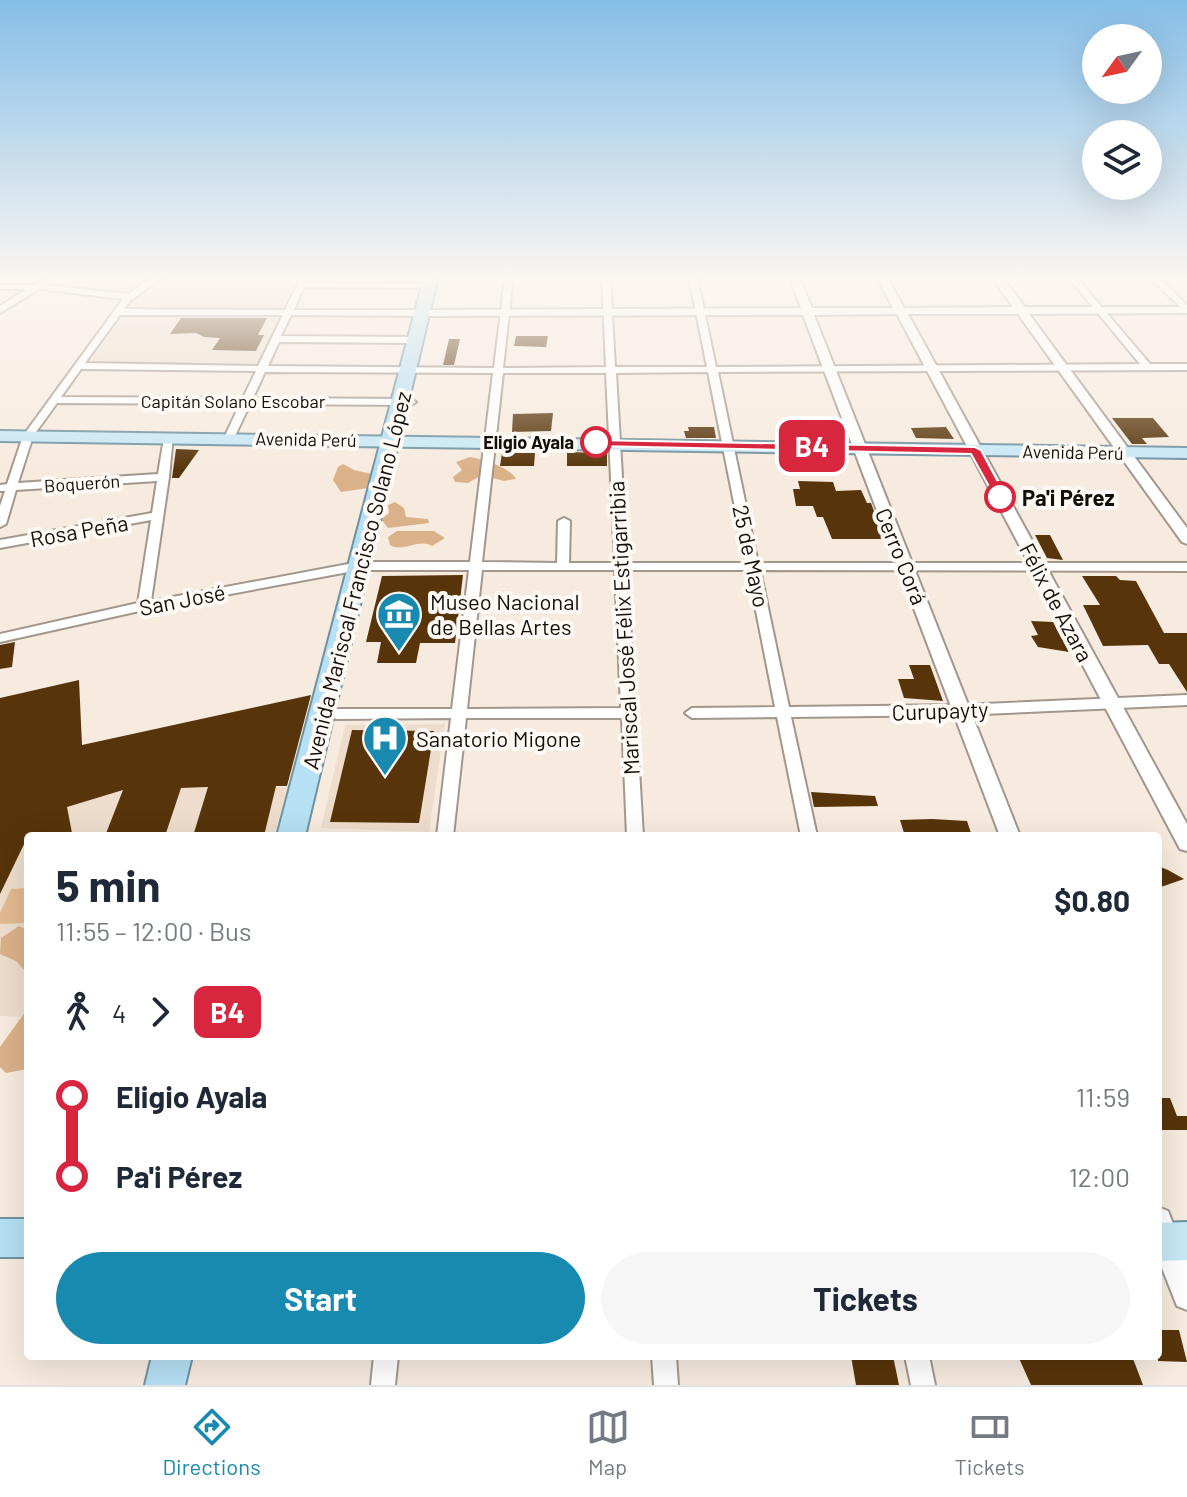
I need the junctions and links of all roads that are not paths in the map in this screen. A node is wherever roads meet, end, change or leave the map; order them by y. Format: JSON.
{"nodes":[{"id":1,"x":96,"y":342,"type":"edge"},
{"id":2,"x":275,"y":342,"type":"edge"},
{"id":3,"x":419,"y":342,"type":"edge"},
{"id":4,"x":419,"y":342,"type":"edge"},
{"id":5,"x":502,"y":342,"type":"edge"},
{"id":6,"x":609,"y":342,"type":"edge"},
{"id":7,"x":706,"y":342,"type":"edge"},
{"id":8,"x":819,"y":342,"type":"edge"},
{"id":9,"x":917,"y":342,"type":"edge"},
{"id":10,"x":1044,"y":342,"type":"edge"},
{"id":11,"x":1126,"y":342,"type":"edge"},
{"id":12,"x":78,"y":366,"type":"junction"},
{"id":13,"x":1063,"y":367,"type":"junction"},
{"id":14,"x":1147,"y":367,"type":"junction"},
{"id":15,"x":1187,"y":367,"type":"edge"},
{"id":16,"x":262,"y":368,"type":"junction"},
{"id":17,"x":829,"y":368,"type":"junction"},
{"id":18,"x":931,"y":368,"type":"junction"},
{"id":19,"x":712,"y":369,"type":"junction"},
{"id":20,"x":499,"y":370,"type":"junction"},
{"id":21,"x":610,"y":370,"type":"junction"},
{"id":22,"x":412,"y":372,"type":"junction"},
{"id":23,"x":54,"y":400,"type":"junction"},
{"id":24,"x":247,"y":401,"type":"junction"},
{"id":25,"x":405,"y":402,"type":"junction"},
{"id":26,"x":0,"y":436,"type":"edge"},
{"id":27,"x":28,"y":436,"type":"junction"},
{"id":28,"x":169,"y":438,"type":"junction"},
{"id":29,"x":229,"y":438,"type":"junction"},
{"id":30,"x":396,"y":441,"type":"junction"},
{"id":31,"x":490,"y":441,"type":"junction"},
{"id":32,"x":613,"y":443,"type":"junction"},
{"id":33,"x":729,"y":445,"type":"junction"},
{"id":34,"x":859,"y":448,"type":"junction"},
{"id":35,"x":975,"y":450,"type":"junction"},
{"id":36,"x":1125,"y":452,"type":"junction"},
{"id":37,"x":1187,"y":453,"type":"edge"},
{"id":38,"x":164,"y":477,"type":"junction"},
{"id":39,"x":6,"y":488,"type":"edge"},
{"id":40,"x":158,"y":515,"type":"junction"},
{"id":41,"x":564,"y":521,"type":"dead end"},
{"id":42,"x":0,"y":524,"type":"edge"},
{"id":43,"x":1187,"y":539,"type":"edge"},
{"id":44,"x":0,"y":544,"type":"edge"},
{"id":45,"x":365,"y":566,"type":"junction"},
{"id":46,"x":476,"y":566,"type":"junction"},
{"id":47,"x":563,"y":566,"type":"junction"},
{"id":48,"x":621,"y":566,"type":"junction"},
{"id":49,"x":754,"y":566,"type":"junction"},
{"id":50,"x":907,"y":566,"type":"junction"},
{"id":51,"x":1038,"y":567,"type":"junction"},
{"id":52,"x":1187,"y":567,"type":"edge"},
{"id":53,"x":144,"y":606,"type":"junction"},
{"id":54,"x":0,"y":638,"type":"edge"},
{"id":55,"x":1187,"y":700,"type":"edge"},
{"id":56,"x":1111,"y":702,"type":"junction"},
{"id":57,"x":961,"y":710,"type":"junction"},
{"id":58,"x":627,"y":713,"type":"junction"},
{"id":59,"x":692,"y":713,"type":"dead end"},
{"id":60,"x":784,"y":713,"type":"junction"},
{"id":61,"x":336,"y":714,"type":"junction"},
{"id":62,"x":459,"y":714,"type":"junction"},
{"id":63,"x":297,"y":832,"type":"edge"},
{"id":64,"x":297,"y":832,"type":"edge"},
{"id":65,"x":445,"y":832,"type":"edge"},
{"id":66,"x":635,"y":832,"type":"edge"},
{"id":67,"x":808,"y":832,"type":"edge"},
{"id":68,"x":1008,"y":832,"type":"edge"},
{"id":69,"x":1187,"y":843,"type":"edge"},
{"id":70,"x":1167,"y":1237,"type":"edge"},
{"id":71,"x":0,"y":1238,"type":"edge"},
{"id":72,"x":24,"y":1238,"type":"edge"},
{"id":73,"x":1187,"y":1296,"type":"edge"},
{"id":74,"x":171,"y":1360,"type":"edge"},
{"id":75,"x":386,"y":1360,"type":"edge"},
{"id":76,"x":664,"y":1360,"type":"edge"},
{"id":77,"x":918,"y":1360,"type":"edge"},
{"id":78,"x":165,"y":1385,"type":"edge"},
{"id":79,"x":383,"y":1385,"type":"edge"},
{"id":80,"x":666,"y":1385,"type":"edge"},
{"id":81,"x":923,"y":1385,"type":"edge"}],
"edges":[{"from":1,"to":12,"type":"street"},
{"from":2,"to":16,"type":"street"},
{"from":3,"to":22,"type":"highway","name":"Avenida Mariscal Francisco Solano López"},
{"from":4,"to":22,"type":"highway","name":"Avenida Mariscal Francisco Solano López"},
{"from":5,"to":20,"type":"street"},
{"from":6,"to":21,"type":"street","name":"Mariscal José Félix Estigarribia"},
{"from":7,"to":19,"type":"street","name":"25 de Mayo"},
{"from":8,"to":17,"type":"street","name":"Cerro Corá"},
{"from":9,"to":18,"type":"street","name":"Félix de Azara"},
{"from":10,"to":13,"type":"street"},
{"from":11,"to":14,"type":"street"},
{"from":12,"to":16,"type":"street"},
{"from":12,"to":23,"type":"street"},
{"from":13,"to":14,"type":"street"},
{"from":13,"to":18,"type":"street"},
{"from":13,"to":36,"type":"street"},
{"from":14,"to":15,"type":"street"},
{"from":16,"to":22,"type":"street"},
{"from":16,"to":24,"type":"street"},
{"from":17,"to":18,"type":"street"},
{"from":17,"to":19,"type":"street"},
{"from":17,"to":34,"type":"street","name":"Cerro Corá"},
{"from":18,"to":35,"type":"street","name":"Félix de Azara"},
{"from":19,"to":21,"type":"street"},
{"from":19,"to":33,"type":"street","name":"25 de Mayo"},
{"from":20,"to":21,"type":"street"},
{"from":20,"to":22,"type":"street"},
{"from":20,"to":31,"type":"street"},
{"from":21,"to":32,"type":"street","name":"Mariscal José Félix Estigarribia"},
{"from":22,"to":25,"type":"highway","name":"Avenida Mariscal Francisco Solano López"},
{"from":23,"to":24,"type":"street","name":"Capitán Solano Escobar"},
{"from":23,"to":27,"type":"street"},
{"from":24,"to":25,"type":"street","name":"Capitán Solano Escobar"},
{"from":24,"to":29,"type":"street"},
{"from":25,"to":30,"type":"highway","name":"Avenida Mariscal Francisco Solano López"},
{"from":26,"to":27,"type":"main road","name":"Avenida Perú"},
{"from":27,"to":28,"type":"main road","name":"Avenida Perú"},
{"from":27,"to":39,"type":"street"},
{"from":28,"to":29,"type":"main road","name":"Avenida Perú"},
{"from":28,"to":38,"type":"street"},
{"from":29,"to":30,"type":"main road","name":"Avenida Perú"},
{"from":30,"to":31,"type":"main road","name":"Avenida Perú"},
{"from":30,"to":45,"type":"highway","name":"Avenida Mariscal Francisco Solano López"},
{"from":30,"to":45,"type":"highway","name":"Avenida Mariscal Francisco Solano López"},
{"from":31,"to":32,"type":"main road","name":"Avenida Perú"},
{"from":31,"to":46,"type":"street"},
{"from":32,"to":33,"type":"main road","name":"Avenida Perú"},
{"from":32,"to":48,"type":"street","name":"Mariscal José Félix Estigarribia"},
{"from":33,"to":34,"type":"main road","name":"Avenida Perú"},
{"from":33,"to":49,"type":"street","name":"25 de Mayo"},
{"from":34,"to":35,"type":"main road","name":"Avenida Perú"},
{"from":34,"to":50,"type":"street","name":"Cerro Corá"},
{"from":35,"to":36,"type":"main road","name":"Avenida Perú"},
{"from":35,"to":51,"type":"street","name":"Félix de Azara"},
{"from":36,"to":37,"type":"main road","name":"Avenida Perú"},
{"from":36,"to":43,"type":"street"},
{"from":38,"to":39,"type":"street","name":"Boquerón"},
{"from":38,"to":40,"type":"street"},
{"from":39,"to":42,"type":"street"},
{"from":40,"to":44,"type":"street","name":"Rosa Peña"},
{"from":40,"to":53,"type":"street"},
{"from":41,"to":47,"type":"street"},
{"from":45,"to":46,"type":"street"},
{"from":45,"to":53,"type":"street","name":"San José"},
{"from":45,"to":61,"type":"highway","name":"Avenida Mariscal Francisco Solano López"},
{"from":45,"to":63,"type":"highway","name":"Avenida Mariscal Francisco Solano López"},
{"from":46,"to":47,"type":"street"},
{"from":46,"to":62,"type":"street"},
{"from":47,"to":48,"type":"street"},
{"from":48,"to":49,"type":"street"},
{"from":48,"to":58,"type":"street","name":"Mariscal José Félix Estigarribia"},
{"from":49,"to":50,"type":"street"},
{"from":49,"to":60,"type":"street","name":"25 de Mayo"},
{"from":50,"to":51,"type":"street"},
{"from":50,"to":57,"type":"street","name":"Cerro Corá"},
{"from":51,"to":52,"type":"street"},
{"from":51,"to":56,"type":"street","name":"Félix de Azara"},
{"from":53,"to":54,"type":"street","name":"San José"},
{"from":55,"to":56,"type":"street","name":"Curupayty"},
{"from":56,"to":57,"type":"street","name":"Curupayty"},
{"from":56,"to":69,"type":"street","name":"Félix de Azara"},
{"from":57,"to":60,"type":"street","name":"Curupayty"},
{"from":57,"to":68,"type":"street","name":"Cerro Corá"},
{"from":58,"to":62,"type":"street"},
{"from":58,"to":66,"type":"street","name":"Mariscal José Félix Estigarribia"},
{"from":59,"to":60,"type":"street","name":"Curupayty"},
{"from":60,"to":67,"type":"street","name":"25 de Mayo"},
{"from":61,"to":62,"type":"street"},
{"from":61,"to":64,"type":"highway","name":"Avenida Mariscal Francisco Solano López"},
{"from":62,"to":65,"type":"street"},
{"from":70,"to":73,"type":"street"},
{"from":71,"to":72,"type":"highway"},
{"from":74,"to":78,"type":"highway"},
{"from":75,"to":79,"type":"street"},
{"from":76,"to":80,"type":"street"},
{"from":77,"to":81,"type":"street"}]}
